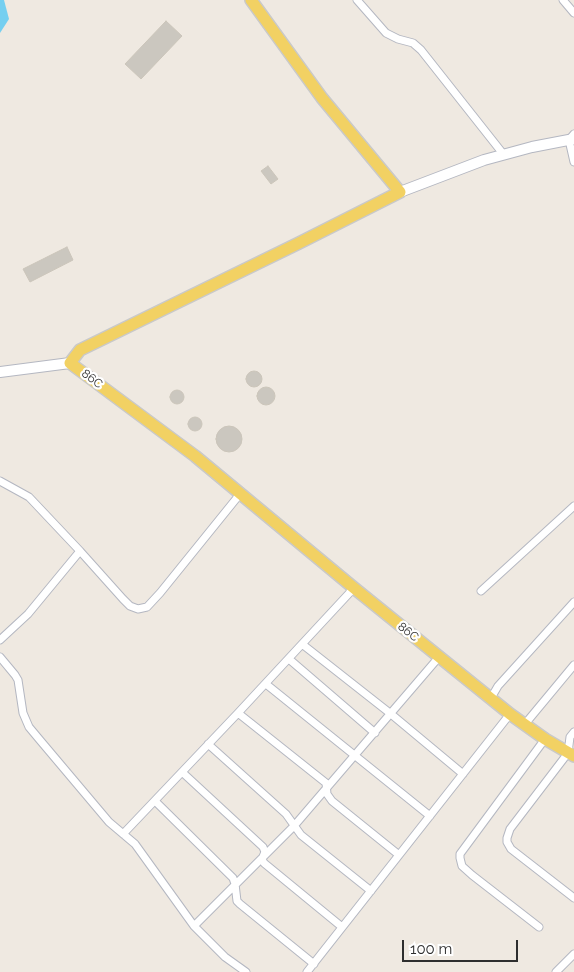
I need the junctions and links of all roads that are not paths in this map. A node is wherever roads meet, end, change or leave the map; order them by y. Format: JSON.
{"nodes":[{"id":1,"x":251,"y":0,"type":"edge"},
{"id":2,"x":357,"y":0,"type":"edge"},
{"id":3,"x":563,"y":0,"type":"edge"},
{"id":4,"x":574,"y":13,"type":"edge"},
{"id":5,"x":572,"y":137,"type":"edge"},
{"id":6,"x":504,"y":155,"type":"junction"},
{"id":7,"x":574,"y":162,"type":"edge"},
{"id":8,"x":400,"y":192,"type":"junction"},
{"id":9,"x":70,"y":362,"type":"junction"},
{"id":10,"x":0,"y":372,"type":"edge"},
{"id":11,"x":0,"y":481,"type":"edge"},
{"id":12,"x":240,"y":494,"type":"junction"},
{"id":13,"x":574,"y":506,"type":"edge"},
{"id":14,"x":80,"y":551,"type":"junction"},
{"id":15,"x":354,"y":588,"type":"junction"},
{"id":16,"x":481,"y":592,"type":"dead end"},
{"id":17,"x":574,"y":602,"type":"edge"},
{"id":18,"x":0,"y":640,"type":"edge"},
{"id":19,"x":302,"y":644,"type":"junction"},
{"id":20,"x":0,"y":657,"type":"edge"},
{"id":21,"x":439,"y":657,"type":"junction"},
{"id":22,"x":289,"y":659,"type":"junction"},
{"id":23,"x":574,"y":665,"type":"edge"},
{"id":24,"x":266,"y":684,"type":"junction"},
{"id":25,"x":491,"y":698,"type":"junction"},
{"id":26,"x":238,"y":713,"type":"junction"},
{"id":27,"x":392,"y":714,"type":"junction"},
{"id":28,"x":510,"y":714,"type":"junction"},
{"id":29,"x":525,"y":724,"type":"junction"},
{"id":30,"x":574,"y":732,"type":"edge"},
{"id":31,"x":375,"y":733,"type":"junction"},
{"id":32,"x":545,"y":738,"type":"junction"},
{"id":33,"x":208,"y":744,"type":"junction"},
{"id":34,"x":571,"y":754,"type":"edge"},
{"id":35,"x":354,"y":756,"type":"junction"},
{"id":36,"x":182,"y":772,"type":"junction"},
{"id":37,"x":463,"y":774,"type":"junction"},
{"id":38,"x":328,"y":788,"type":"junction"},
{"id":39,"x":155,"y":801,"type":"junction"},
{"id":40,"x":430,"y":816,"type":"junction"},
{"id":41,"x":294,"y":826,"type":"junction"},
{"id":42,"x":123,"y":834,"type":"junction"},
{"id":43,"x":265,"y":854,"type":"junction"},
{"id":44,"x":399,"y":855,"type":"junction"},
{"id":45,"x":235,"y":884,"type":"junction"},
{"id":46,"x":371,"y":891,"type":"junction"},
{"id":47,"x":574,"y":898,"type":"edge"},
{"id":48,"x":194,"y":926,"type":"junction"},
{"id":49,"x":539,"y":927,"type":"dead end"},
{"id":50,"x":342,"y":928,"type":"junction"},
{"id":51,"x":574,"y":954,"type":"edge"},
{"id":52,"x":314,"y":964,"type":"junction"},
{"id":53,"x":246,"y":972,"type":"edge"},
{"id":54,"x":307,"y":972,"type":"edge"},
{"id":55,"x":556,"y":972,"type":"edge"}],
"edges":[{"from":1,"to":8,"type":"main road"},
{"from":2,"to":6,"type":"street"},
{"from":3,"to":4,"type":"street"},
{"from":5,"to":6,"type":"street"},
{"from":5,"to":7,"type":"street"},
{"from":6,"to":8,"type":"street"},
{"from":8,"to":9,"type":"main road","name":"86C"},
{"from":9,"to":10,"type":"street"},
{"from":9,"to":12,"type":"main road","name":"86C"},
{"from":11,"to":14,"type":"street"},
{"from":12,"to":14,"type":"street"},
{"from":12,"to":15,"type":"main road","name":"86C"},
{"from":13,"to":16,"type":"street"},
{"from":14,"to":18,"type":"street"},
{"from":15,"to":19,"type":"street"},
{"from":15,"to":21,"type":"main road","name":"86C"},
{"from":17,"to":25,"type":"street"},
{"from":19,"to":22,"type":"street"},
{"from":19,"to":27,"type":"street"},
{"from":20,"to":42,"type":"street"},
{"from":21,"to":25,"type":"main road","name":"86C"},
{"from":21,"to":27,"type":"street"},
{"from":22,"to":24,"type":"street"},
{"from":22,"to":31,"type":"street"},
{"from":23,"to":29,"type":"street"},
{"from":24,"to":26,"type":"street"},
{"from":24,"to":35,"type":"street"},
{"from":25,"to":28,"type":"main road","name":"86C"},
{"from":26,"to":33,"type":"street"},
{"from":26,"to":38,"type":"street"},
{"from":27,"to":31,"type":"street"},
{"from":27,"to":37,"type":"street"},
{"from":28,"to":29,"type":"main road","name":"86C"},
{"from":28,"to":37,"type":"street"},
{"from":29,"to":32,"type":"main road","name":"86C"},
{"from":30,"to":34,"type":"street"},
{"from":31,"to":35,"type":"street"},
{"from":32,"to":34,"type":"main road","name":"86C"},
{"from":32,"to":49,"type":"street"},
{"from":33,"to":36,"type":"street"},
{"from":33,"to":41,"type":"street"},
{"from":34,"to":47,"type":"street"},
{"from":35,"to":38,"type":"street"},
{"from":35,"to":40,"type":"street"},
{"from":36,"to":39,"type":"street"},
{"from":36,"to":43,"type":"street"},
{"from":37,"to":40,"type":"street"},
{"from":38,"to":41,"type":"street"},
{"from":38,"to":44,"type":"street"},
{"from":39,"to":42,"type":"street"},
{"from":39,"to":45,"type":"street"},
{"from":40,"to":44,"type":"street"},
{"from":41,"to":43,"type":"street"},
{"from":41,"to":46,"type":"street"},
{"from":42,"to":48,"type":"street"},
{"from":43,"to":45,"type":"street"},
{"from":43,"to":50,"type":"street"},
{"from":44,"to":46,"type":"street"},
{"from":45,"to":48,"type":"street"},
{"from":45,"to":52,"type":"street"},
{"from":46,"to":50,"type":"street"},
{"from":48,"to":53,"type":"street"},
{"from":50,"to":52,"type":"street"},
{"from":51,"to":55,"type":"street"},
{"from":52,"to":54,"type":"street"}]}
